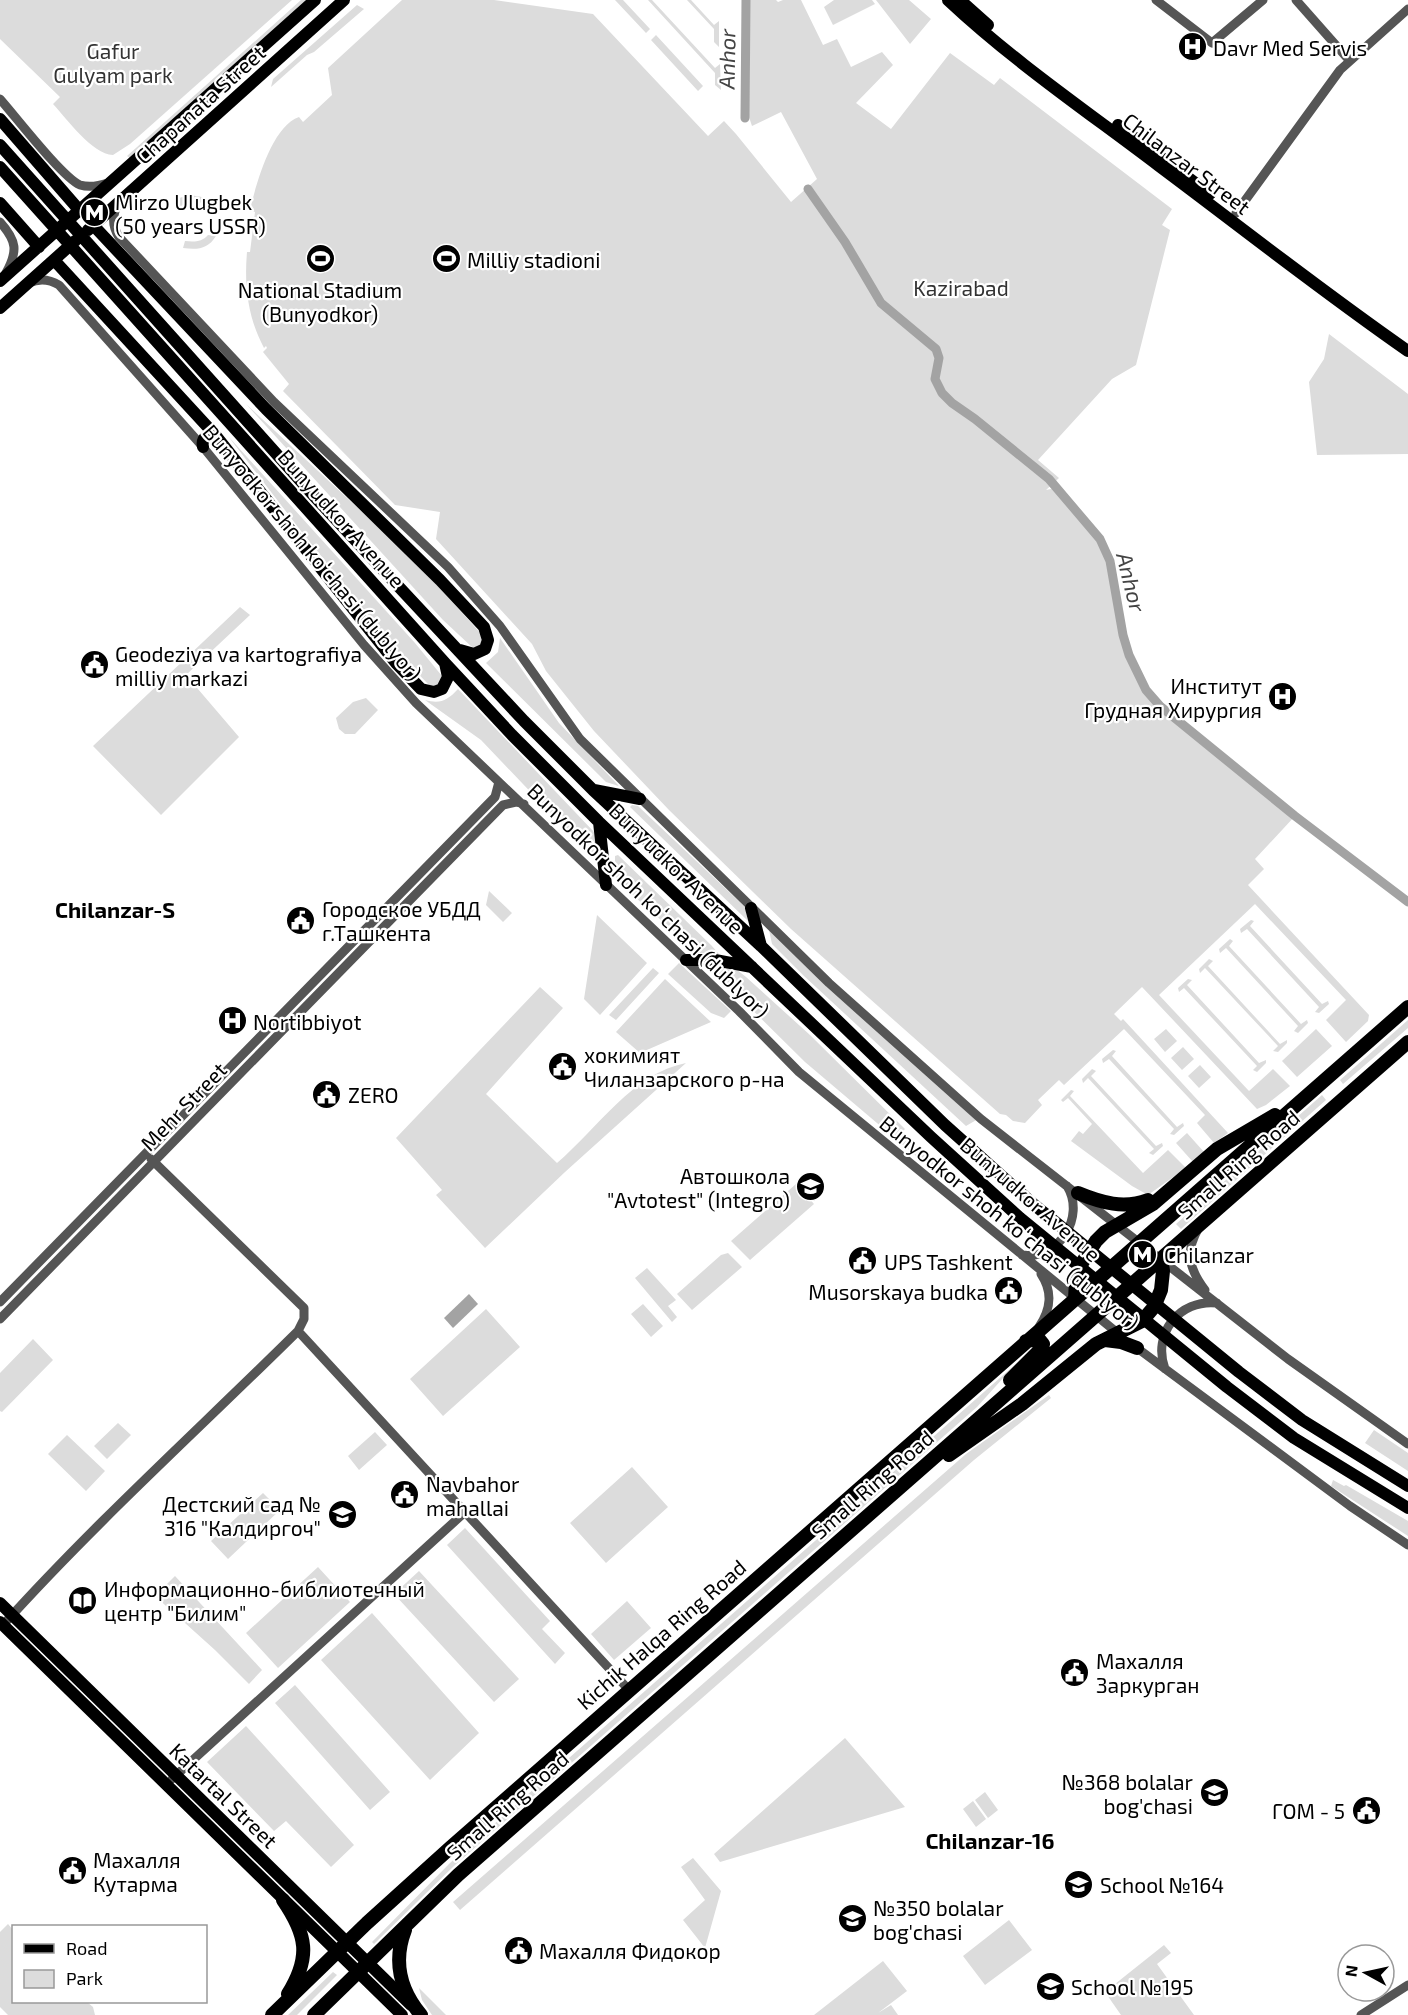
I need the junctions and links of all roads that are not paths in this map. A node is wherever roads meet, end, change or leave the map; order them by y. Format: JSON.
{"nodes":[{"id":1,"x":315,"y":0,"type":"edge"},
{"id":2,"x":344,"y":0,"type":"edge"},
{"id":3,"x":948,"y":0,"type":"edge"},
{"id":4,"x":960,"y":0,"type":"edge"},
{"id":5,"x":1156,"y":0,"type":"edge"},
{"id":6,"x":1263,"y":0,"type":"edge"},
{"id":7,"x":1296,"y":0,"type":"edge"},
{"id":8,"x":1408,"y":9,"type":"edge"},
{"id":9,"x":1349,"y":60,"type":"junction"},
{"id":10,"x":0,"y":99,"type":"edge"},
{"id":11,"x":0,"y":119,"type":"edge"},
{"id":12,"x":0,"y":145,"type":"edge"},
{"id":13,"x":0,"y":167,"type":"edge"},
{"id":14,"x":118,"y":177,"type":"junction"},
{"id":15,"x":122,"y":200,"type":"junction"},
{"id":16,"x":0,"y":203,"type":"edge"},
{"id":17,"x":80,"y":211,"type":"junction"},
{"id":18,"x":1233,"y":217,"type":"junction"},
{"id":19,"x":0,"y":222,"type":"edge"},
{"id":20,"x":93,"y":225,"type":"junction"},
{"id":21,"x":39,"y":247,"type":"junction"},
{"id":22,"x":54,"y":260,"type":"junction"},
{"id":23,"x":1,"y":280,"type":"edge"},
{"id":24,"x":25,"y":286,"type":"junction"},
{"id":25,"x":0,"y":308,"type":"edge"},
{"id":26,"x":1408,"y":342,"type":"edge"},
{"id":27,"x":1408,"y":351,"type":"edge"},
{"id":28,"x":216,"y":436,"type":"junction"},
{"id":29,"x":203,"y":447,"type":"junction"},
{"id":30,"x":458,"y":649,"type":"junction"},
{"id":31,"x":445,"y":663,"type":"junction"},
{"id":32,"x":499,"y":782,"type":"junction"},
{"id":33,"x":593,"y":790,"type":"junction"},
{"id":34,"x":495,"y":797,"type":"junction"},
{"id":35,"x":640,"y":799,"type":"junction"},
{"id":36,"x":524,"y":804,"type":"junction"},
{"id":37,"x":503,"y":805,"type":"junction"},
{"id":38,"x":599,"y":822,"type":"junction"},
{"id":39,"x":606,"y":885,"type":"junction"},
{"id":40,"x":751,"y":908,"type":"junction"},
{"id":41,"x":761,"y":946,"type":"junction"},
{"id":42,"x":686,"y":960,"type":"junction"},
{"id":43,"x":752,"y":967,"type":"junction"},
{"id":44,"x":1408,"y":1006,"type":"edge"},
{"id":45,"x":284,"y":1013,"type":"junction"},
{"id":46,"x":292,"y":1021,"type":"junction"},
{"id":47,"x":272,"y":1025,"type":"junction"},
{"id":48,"x":279,"y":1033,"type":"junction"},
{"id":49,"x":1408,"y":1042,"type":"edge"},
{"id":50,"x":1333,"y":1072,"type":"junction"},
{"id":51,"x":1350,"y":1092,"type":"junction"},
{"id":52,"x":1306,"y":1096,"type":"junction"},
{"id":53,"x":149,"y":1150,"type":"junction"},
{"id":54,"x":157,"y":1158,"type":"junction"},
{"id":55,"x":1065,"y":1183,"type":"junction"},
{"id":56,"x":1167,"y":1192,"type":"junction"},
{"id":57,"x":1078,"y":1193,"type":"junction"},
{"id":58,"x":1203,"y":1222,"type":"junction"},
{"id":59,"x":1116,"y":1223,"type":"junction"},
{"id":60,"x":73,"y":1228,"type":"junction"},
{"id":61,"x":81,"y":1237,"type":"junction"},
{"id":62,"x":1140,"y":1242,"type":"junction"},
{"id":63,"x":1025,"y":1258,"type":"junction"},
{"id":64,"x":1161,"y":1259,"type":"junction"},
{"id":65,"x":1075,"y":1299,"type":"junction"},
{"id":66,"x":0,"y":1302,"type":"edge"},
{"id":67,"x":1217,"y":1303,"type":"junction"},
{"id":68,"x":1096,"y":1316,"type":"junction"},
{"id":69,"x":0,"y":1319,"type":"edge"},
{"id":70,"x":298,"y":1331,"type":"junction"},
{"id":71,"x":1118,"y":1334,"type":"junction"},
{"id":72,"x":1105,"y":1340,"type":"junction"},
{"id":73,"x":1026,"y":1341,"type":"junction"},
{"id":74,"x":1137,"y":1348,"type":"junction"},
{"id":75,"x":1166,"y":1370,"type":"junction"},
{"id":76,"x":979,"y":1419,"type":"junction"},
{"id":77,"x":1408,"y":1444,"type":"edge"},
{"id":78,"x":1408,"y":1486,"type":"edge"},
{"id":79,"x":881,"y":1504,"type":"junction"},
{"id":80,"x":1408,"y":1508,"type":"edge"},
{"id":81,"x":465,"y":1512,"type":"junction"},
{"id":82,"x":1408,"y":1545,"type":"edge"},
{"id":83,"x":0,"y":1603,"type":"edge"},
{"id":84,"x":12,"y":1615,"type":"junction"},
{"id":85,"x":2,"y":1624,"type":"edge"},
{"id":86,"x":629,"y":1690,"type":"junction"},
{"id":87,"x":177,"y":1775,"type":"junction"},
{"id":88,"x":166,"y":1785,"type":"junction"},
{"id":89,"x":283,"y":1900,"type":"junction"},
{"id":90,"x":408,"y":1925,"type":"junction"},
{"id":91,"x":342,"y":1947,"type":"junction"},
{"id":92,"x":369,"y":1963,"type":"junction"},
{"id":93,"x":358,"y":1973,"type":"junction"},
{"id":94,"x":1408,"y":1985,"type":"edge"},
{"id":95,"x":277,"y":2010,"type":"edge"},
{"id":96,"x":314,"y":2015,"type":"edge"},
{"id":97,"x":402,"y":2015,"type":"edge"},
{"id":98,"x":421,"y":2015,"type":"edge"},
{"id":99,"x":1361,"y":2015,"type":"edge"}],
"edges":[{"from":1,"to":14,"type":"main road","name":"Chapanata Street"},
{"from":2,"to":15,"type":"main road","name":"Chapanata Street"},
{"from":3,"to":18,"type":"main road","name":"Chilanzar Street"},
{"from":4,"to":18,"type":"main road","name":"Chilanzar Street"},
{"from":5,"to":6,"type":"street"},
{"from":7,"to":9,"type":"street"},
{"from":8,"to":9,"type":"street"},
{"from":9,"to":18,"type":"street"},
{"from":10,"to":14,"type":"street"},
{"from":11,"to":17,"type":"main road"},
{"from":12,"to":30,"type":"main road","name":"Bunyudkor Avenue"},
{"from":13,"to":31,"type":"main road","name":"Bunyudkor Avenue"},
{"from":14,"to":17,"type":"main road","name":"Chapanata Street"},
{"from":15,"to":20,"type":"main road","name":"Chapanata Street"},
{"from":15,"to":35,"type":"street"},
{"from":16,"to":21,"type":"main road"},
{"from":17,"to":21,"type":"main road","name":"Chapanata Street"},
{"from":18,"to":26,"type":"main road","name":"Chilanzar Street"},
{"from":18,"to":27,"type":"main road","name":"Chilanzar Street"},
{"from":19,"to":23,"type":"street"},
{"from":20,"to":22,"type":"main road","name":"Chapanata Street"},
{"from":20,"to":30,"type":"main road"},
{"from":21,"to":23,"type":"main road","name":"Chapanata Street"},
{"from":22,"to":24,"type":"main road","name":"Chapanata Street"},
{"from":22,"to":28,"type":"main road"},
{"from":24,"to":25,"type":"main road","name":"Chapanata Street"},
{"from":24,"to":29,"type":"street","name":"Bunyodkor shoh koʻchasi (dublyor)"},
{"from":28,"to":29,"type":"main road"},
{"from":28,"to":31,"type":"main road"},
{"from":29,"to":32,"type":"street","name":"Bunyodkor shoh koʻchasi (dublyor)"},
{"from":30,"to":33,"type":"main road","name":"Bunyudkor Avenue"},
{"from":31,"to":38,"type":"main road","name":"Bunyudkor Avenue"},
{"from":32,"to":34,"type":"street","name":"Mehr Street"},
{"from":32,"to":36,"type":"street","name":"Bunyodkor shoh koʻchasi (dublyor)"},
{"from":33,"to":35,"type":"main road"},
{"from":33,"to":41,"type":"main road","name":"Bunyudkor Avenue"},
{"from":34,"to":37,"type":"street"},
{"from":34,"to":45,"type":"street","name":"Mehr Street"},
{"from":35,"to":40,"type":"street"},
{"from":36,"to":37,"type":"street"},
{"from":36,"to":39,"type":"street","name":"Bunyodkor shoh koʻchasi (dublyor)"},
{"from":37,"to":46,"type":"street","name":"Mehr Street"},
{"from":38,"to":39,"type":"main road"},
{"from":38,"to":43,"type":"main road","name":"Bunyudkor Avenue"},
{"from":39,"to":42,"type":"street","name":"Bunyodkor shoh koʻchasi (dublyor)"},
{"from":40,"to":41,"type":"main road"},
{"from":40,"to":55,"type":"street"},
{"from":41,"to":78,"type":"main road","name":"Bunyudkor Avenue"},
{"from":42,"to":43,"type":"main road"},
{"from":42,"to":63,"type":"street","name":"Bunyodkor shoh koʻchasi (dublyor)"},
{"from":43,"to":80,"type":"main road","name":"Bunyudkor Avenue"},
{"from":44,"to":50,"type":"highway","name":"Small Ring Road"},
{"from":45,"to":46,"type":"street"},
{"from":45,"to":47,"type":"street","name":"Mehr Street"},
{"from":46,"to":48,"type":"street","name":"Mehr Street"},
{"from":47,"to":48,"type":"street"},
{"from":47,"to":53,"type":"street","name":"Mehr Street"},
{"from":48,"to":54,"type":"street","name":"Mehr Street"},
{"from":49,"to":51,"type":"highway","name":"Small Ring Road"},
{"from":50,"to":51,"type":"highway"},
{"from":50,"to":52,"type":"highway","name":"Small Ring Road"},
{"from":51,"to":58,"type":"highway","name":"Small Ring Road"},
{"from":52,"to":56,"type":"highway"},
{"from":52,"to":62,"type":"highway","name":"Small Ring Road"},
{"from":53,"to":54,"type":"street"},
{"from":53,"to":60,"type":"street","name":"Mehr Street"},
{"from":54,"to":61,"type":"street","name":"Mehr Street"},
{"from":54,"to":70,"type":"street"},
{"from":55,"to":57,"type":"street"},
{"from":55,"to":63,"type":"street"},
{"from":56,"to":57,"type":"highway"},
{"from":56,"to":59,"type":"highway"},
{"from":57,"to":59,"type":"street"},
{"from":58,"to":64,"type":"highway","name":"Small Ring Road"},
{"from":58,"to":67,"type":"street"},
{"from":59,"to":62,"type":"street"},
{"from":59,"to":65,"type":"highway"},
{"from":60,"to":61,"type":"street"},
{"from":60,"to":66,"type":"street","name":"Mehr Street"},
{"from":61,"to":69,"type":"street","name":"Mehr Street"},
{"from":62,"to":64,"type":"street"},
{"from":62,"to":65,"type":"highway","name":"Small Ring Road"},
{"from":63,"to":65,"type":"street","name":"Bunyodkor shoh koʻchasi (dublyor)"},
{"from":63,"to":73,"type":"street"},
{"from":64,"to":67,"type":"street"},
{"from":64,"to":68,"type":"highway","name":"Small Ring Road"},
{"from":64,"to":71,"type":"highway"},
{"from":65,"to":68,"type":"street","name":"Bunyodkor shoh koʻchasi (dublyor)"},
{"from":65,"to":73,"type":"highway","name":"Small Ring Road"},
{"from":67,"to":75,"type":"street"},
{"from":67,"to":77,"type":"street"},
{"from":68,"to":71,"type":"street","name":"Bunyodkor shoh koʻchasi (dublyor)"},
{"from":68,"to":76,"type":"highway","name":"Small Ring Road"},
{"from":70,"to":81,"type":"street"},
{"from":70,"to":84,"type":"street"},
{"from":71,"to":72,"type":"highway"},
{"from":71,"to":74,"type":"street","name":"Bunyodkor shoh koʻchasi (dublyor)"},
{"from":72,"to":74,"type":"highway"},
{"from":72,"to":79,"type":"highway"},
{"from":73,"to":76,"type":"highway"},
{"from":73,"to":86,"type":"highway","name":"Small Ring Road"},
{"from":74,"to":75,"type":"street","name":"Bunyodkor shoh koʻchasi (dublyor)"},
{"from":75,"to":82,"type":"street","name":"Bunyodkor shoh koʻchasi (dublyor)"},
{"from":76,"to":79,"type":"highway","name":"Small Ring Road"},
{"from":79,"to":90,"type":"highway","name":"Small Ring Road"},
{"from":81,"to":86,"type":"street"},
{"from":81,"to":87,"type":"street"},
{"from":83,"to":84,"type":"main road","name":"Katartal Street"},
{"from":84,"to":85,"type":"street"},
{"from":84,"to":87,"type":"main road","name":"Katartal Street"},
{"from":85,"to":88,"type":"main road","name":"Katartal Street"},
{"from":86,"to":91,"type":"highway","name":"Kichik Halqa Ring Road"},
{"from":87,"to":88,"type":"street"},
{"from":87,"to":91,"type":"main road","name":"Katartal Street"},
{"from":88,"to":89,"type":"main road","name":"Katartal Street"},
{"from":89,"to":91,"type":"main road","name":"Katartal Street"},
{"from":89,"to":95,"type":"highway"},
{"from":90,"to":92,"type":"highway","name":"Small Ring Road"},
{"from":90,"to":98,"type":"highway"},
{"from":91,"to":92,"type":"main road","name":"Katartal Street"},
{"from":91,"to":93,"type":"main road","name":"Katartal Street"},
{"from":91,"to":95,"type":"highway"},
{"from":92,"to":93,"type":"highway","name":"Small Ring Road"},
{"from":92,"to":98,"type":"main road","name":"Katartal Street"},
{"from":93,"to":96,"type":"highway"},
{"from":93,"to":97,"type":"main road","name":"Katartal Street"},
{"from":94,"to":99,"type":"street"}]}
